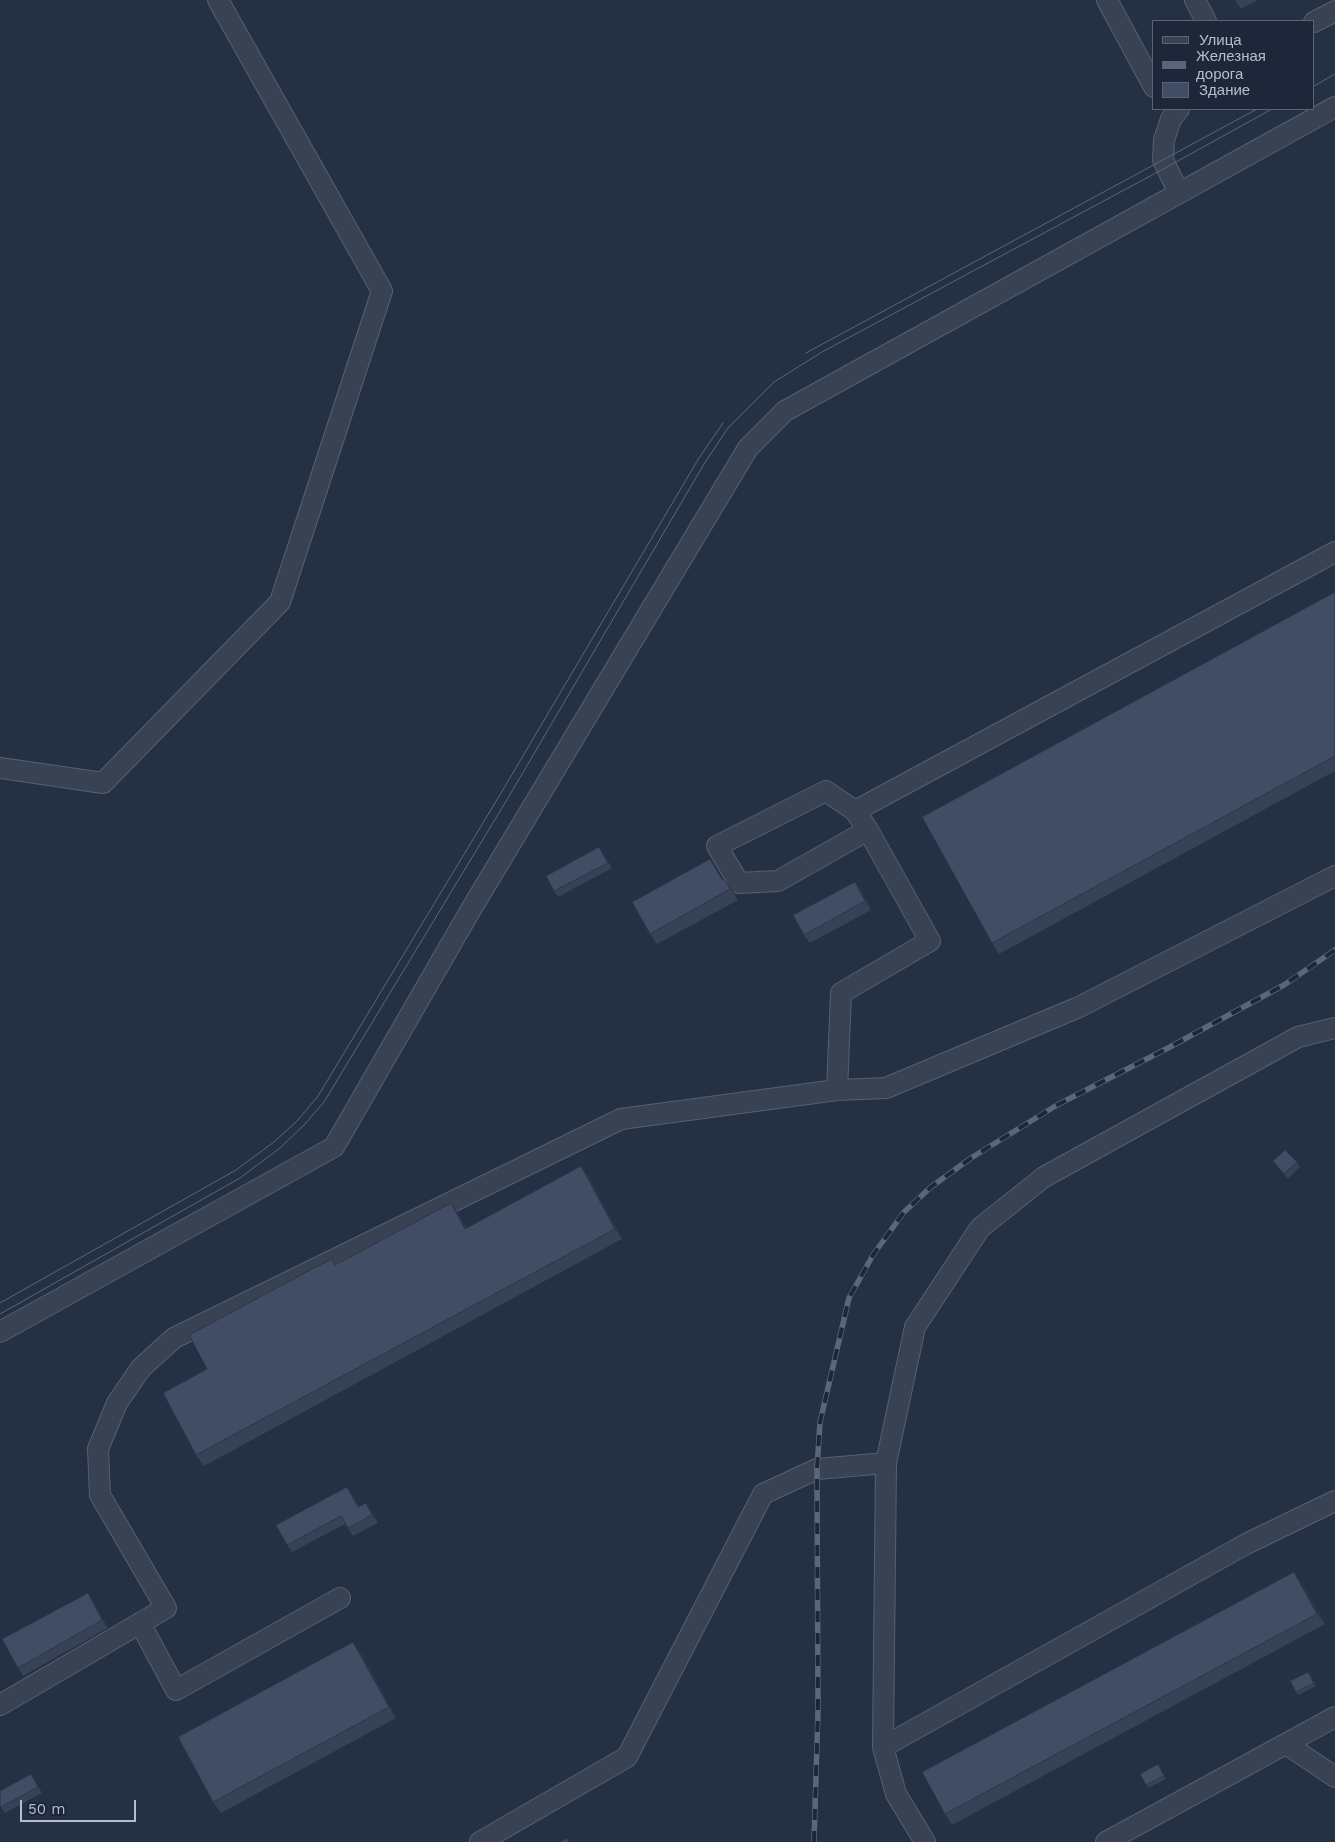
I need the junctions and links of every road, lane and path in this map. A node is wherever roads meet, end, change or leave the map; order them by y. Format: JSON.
{"nodes":[{"id":1,"x":218,"y":0,"type":"edge"},
{"id":2,"x":1107,"y":0,"type":"edge"},
{"id":3,"x":1195,"y":0,"type":"edge"},
{"id":4,"x":1335,"y":11,"type":"edge"},
{"id":5,"x":1205,"y":20,"type":"edge"},
{"id":6,"x":1315,"y":21,"type":"edge"},
{"id":7,"x":1152,"y":83,"type":"edge"},
{"id":8,"x":1335,"y":107,"type":"edge"},
{"id":9,"x":1172,"y":112,"type":"edge"},
{"id":10,"x":1179,"y":193,"type":"junction"},
{"id":11,"x":1335,"y":552,"type":"edge"},
{"id":12,"x":0,"y":768,"type":"edge"},
{"id":13,"x":855,"y":811,"type":"junction"},
{"id":14,"x":868,"y":830,"type":"junction"},
{"id":15,"x":1335,"y":876,"type":"edge"},
{"id":16,"x":1335,"y":1028,"type":"edge"},
{"id":17,"x":837,"y":1090,"type":"junction"},
{"id":18,"x":0,"y":1332,"type":"edge"},
{"id":19,"x":886,"y":1463,"type":"junction"},
{"id":20,"x":1335,"y":1501,"type":"edge"},
{"id":21,"x":340,"y":1598,"type":"dead end"},
{"id":22,"x":140,"y":1623,"type":"junction"},
{"id":23,"x":0,"y":1705,"type":"edge"},
{"id":24,"x":1335,"y":1717,"type":"edge"},
{"id":25,"x":1286,"y":1744,"type":"junction"},
{"id":26,"x":882,"y":1747,"type":"junction"},
{"id":27,"x":1335,"y":1777,"type":"edge"},
{"id":28,"x":480,"y":1842,"type":"edge"},
{"id":29,"x":925,"y":1842,"type":"edge"},
{"id":30,"x":1106,"y":1842,"type":"edge"}],
"edges":[{"from":1,"to":12,"type":"street"},
{"from":2,"to":7,"type":"street"},
{"from":3,"to":5,"type":"street"},
{"from":4,"to":6,"type":"street"},
{"from":8,"to":10,"type":"street"},
{"from":9,"to":10,"type":"street"},
{"from":10,"to":18,"type":"street"},
{"from":11,"to":13,"type":"street"},
{"from":13,"to":14,"type":"street"},
{"from":13,"to":14,"type":"street"},
{"from":14,"to":17,"type":"street"},
{"from":15,"to":17,"type":"street"},
{"from":16,"to":19,"type":"street"},
{"from":17,"to":22,"type":"street"},
{"from":19,"to":26,"type":"street"},
{"from":19,"to":28,"type":"street"},
{"from":20,"to":26,"type":"street"},
{"from":21,"to":22,"type":"street"},
{"from":22,"to":23,"type":"street"},
{"from":24,"to":25,"type":"street"},
{"from":25,"to":27,"type":"street"},
{"from":25,"to":30,"type":"street"},
{"from":26,"to":29,"type":"street"}]}
